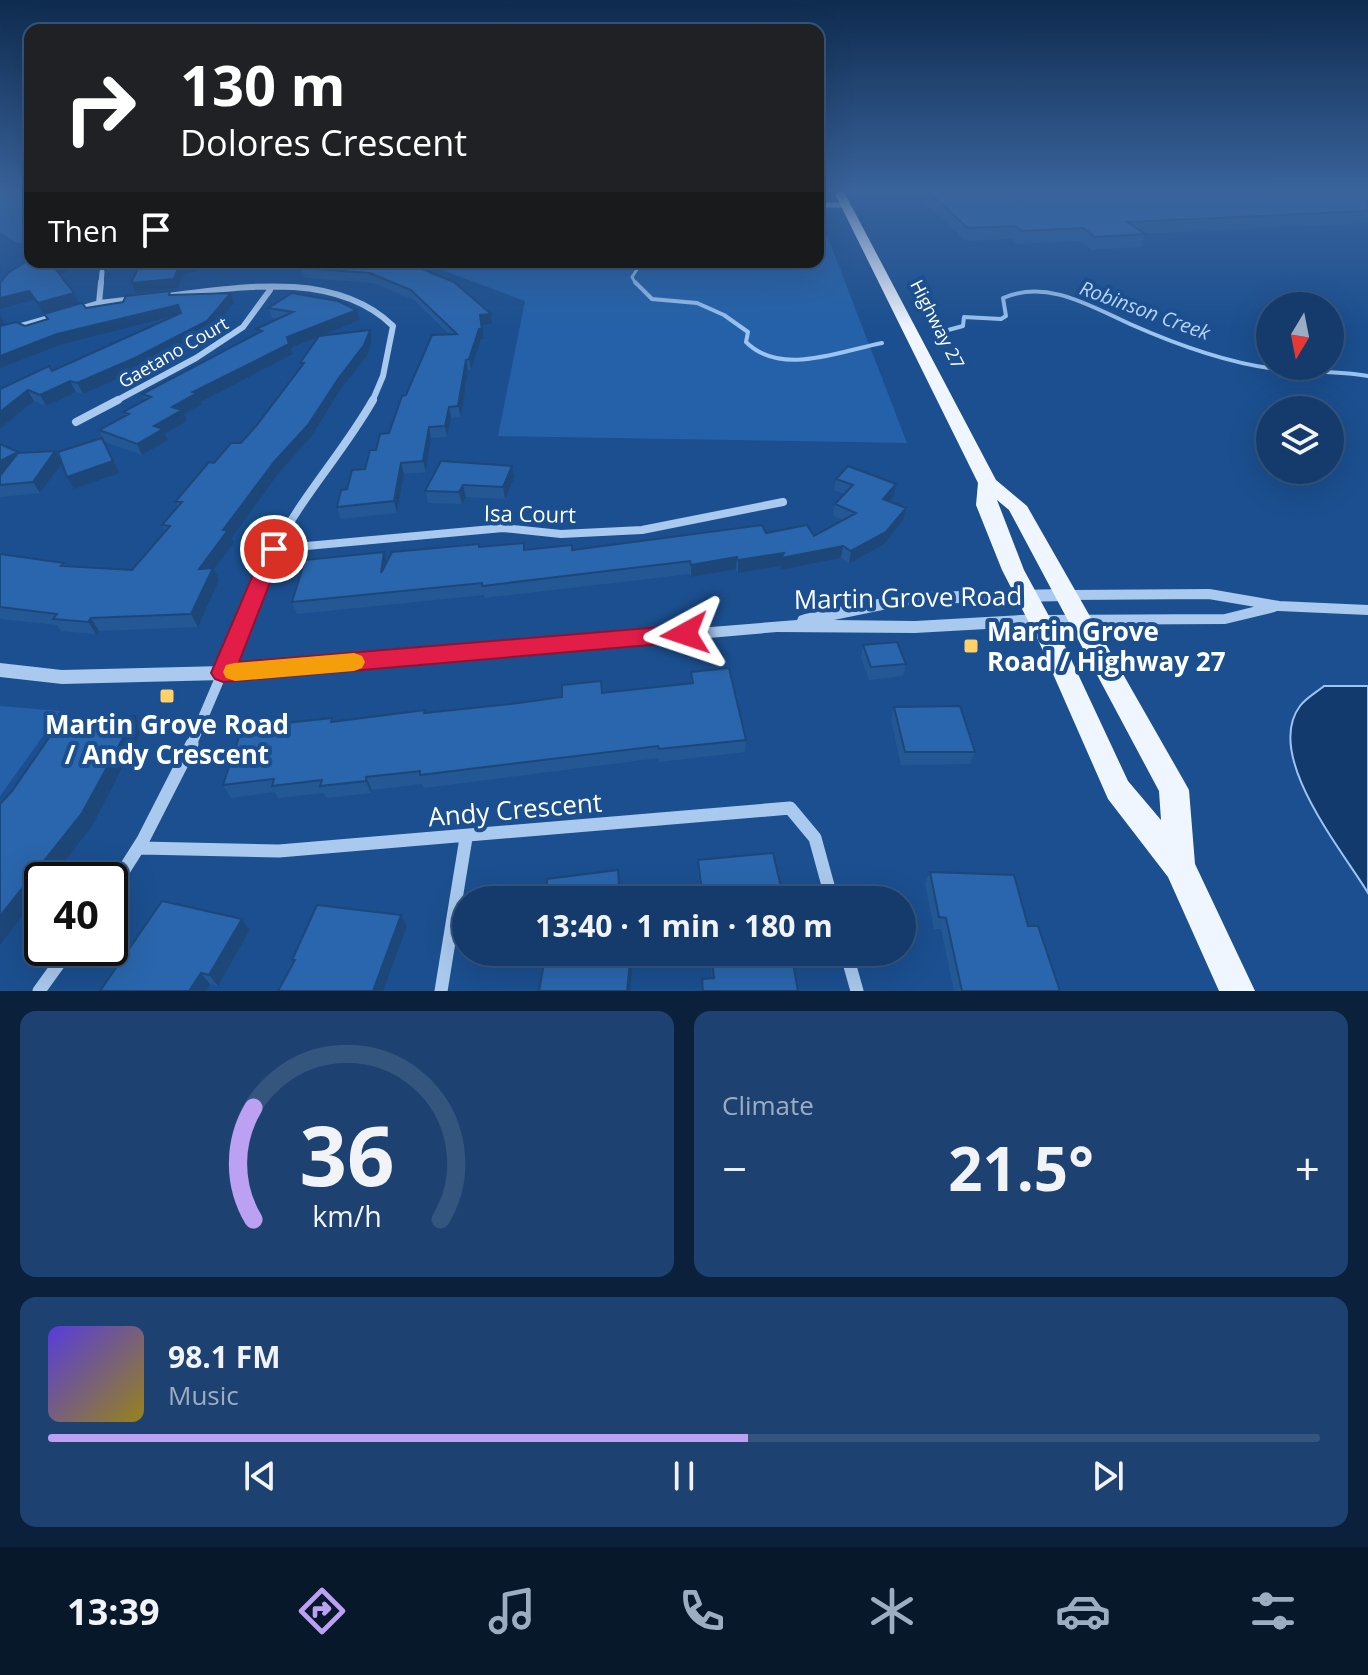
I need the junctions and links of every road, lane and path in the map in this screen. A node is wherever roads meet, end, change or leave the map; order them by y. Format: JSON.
{"nodes":[{"id":1,"x":861,"y":236,"type":"edge"},
{"id":2,"x":102,"y":272,"type":"dead end"},
{"id":3,"x":270,"y":290,"type":"junction"},
{"id":4,"x":154,"y":297,"type":"edge"},
{"id":5,"x":140,"y":299,"type":"edge"},
{"id":6,"x":99,"y":303,"type":"junction"},
{"id":7,"x":0,"y":332,"type":"edge"},
{"id":8,"x":76,"y":422,"type":"dead end"},
{"id":9,"x":988,"y":483,"type":"junction"},
{"id":10,"x":783,"y":502,"type":"dead end"},
{"id":11,"x":274,"y":549,"type":"junction"},
{"id":12,"x":1027,"y":595,"type":"junction"},
{"id":13,"x":1066,"y":595,"type":"junction"},
{"id":14,"x":1279,"y":606,"type":"junction"},
{"id":15,"x":1368,"y":610,"type":"edge"},
{"id":16,"x":1040,"y":620,"type":"junction"},
{"id":17,"x":1081,"y":620,"type":"junction"},
{"id":18,"x":777,"y":626,"type":"junction"},
{"id":19,"x":0,"y":670,"type":"edge"},
{"id":20,"x":223,"y":673,"type":"junction"},
{"id":21,"x":466,"y":838,"type":"junction"},
{"id":22,"x":141,"y":848,"type":"junction"},
{"id":23,"x":128,"y":866,"type":"edge"},
{"id":24,"x":1179,"y":866,"type":"junction"},
{"id":25,"x":828,"y":886,"type":"edge"},
{"id":26,"x":57,"y":966,"type":"edge"},
{"id":27,"x":850,"y":966,"type":"edge"},
{"id":28,"x":39,"y":991,"type":"edge"},
{"id":29,"x":441,"y":991,"type":"edge"},
{"id":30,"x":857,"y":991,"type":"edge"},
{"id":31,"x":1237,"y":991,"type":"edge"}],
"edges":[{"from":1,"to":9,"type":"main road","name":"Highway 27"},
{"from":2,"to":6,"type":"street"},
{"from":3,"to":4,"type":"street"},
{"from":3,"to":8,"type":"street","name":"Gaetano Court"},
{"from":3,"to":11,"type":"street"},
{"from":5,"to":6,"type":"street"},
{"from":6,"to":7,"type":"street"},
{"from":9,"to":12,"type":"main road","name":"Highway 27"},
{"from":9,"to":13,"type":"main road","name":"Highway 27"},
{"from":10,"to":11,"type":"street","name":"Isa Court"},
{"from":11,"to":20,"type":"street"},
{"from":12,"to":13,"type":"street","name":"Martin Grove Road"},
{"from":12,"to":16,"type":"main road","name":"Highway 27"},
{"from":12,"to":18,"type":"street","name":"Martin Grove Road"},
{"from":13,"to":14,"type":"street"},
{"from":13,"to":17,"type":"main road","name":"Highway 27"},
{"from":14,"to":15,"type":"street"},
{"from":14,"to":17,"type":"street"},
{"from":16,"to":17,"type":"street"},
{"from":16,"to":18,"type":"street","name":"Martin Grove Road"},
{"from":16,"to":24,"type":"main road","name":"Highway 27"},
{"from":17,"to":24,"type":"main road","name":"Highway 27"},
{"from":18,"to":20,"type":"street","name":"Martin Grove Road"},
{"from":19,"to":20,"type":"street","name":"Martin Grove Road"},
{"from":20,"to":22,"type":"street"},
{"from":21,"to":22,"type":"street","name":"Andy Crescent"},
{"from":21,"to":25,"type":"street","name":"Andy Crescent"},
{"from":21,"to":29,"type":"street"},
{"from":22,"to":23,"type":"street"},
{"from":24,"to":31,"type":"main road","name":"Highway 27"},
{"from":26,"to":28,"type":"street"},
{"from":27,"to":30,"type":"street"}]}
